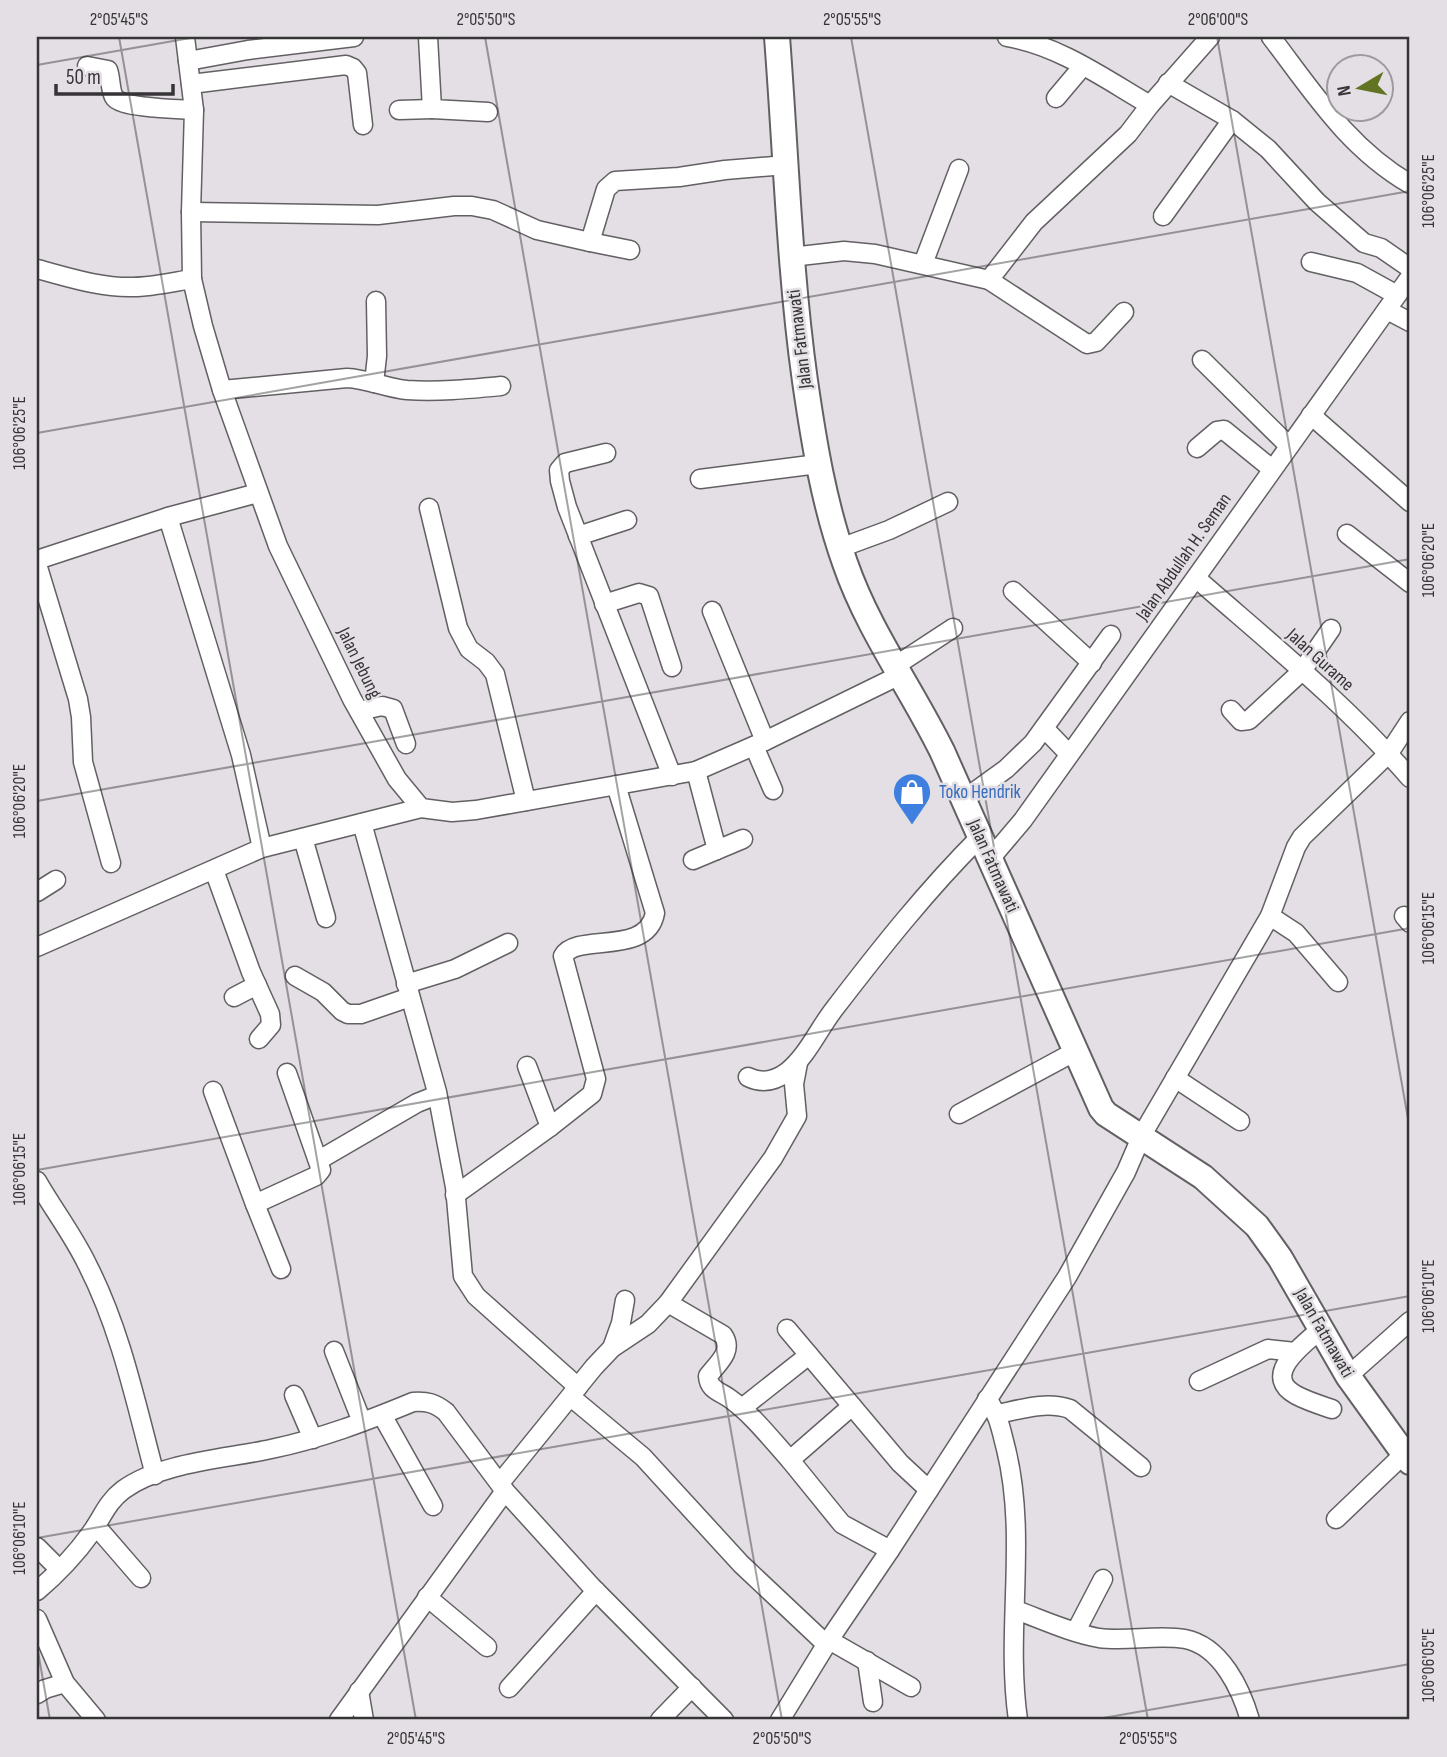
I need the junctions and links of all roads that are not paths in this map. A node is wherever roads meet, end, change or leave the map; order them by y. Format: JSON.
{"nodes":[{"id":1,"x":185,"y":37,"type":"edge"},
{"id":2,"x":354,"y":37,"type":"edge"},
{"id":3,"x":428,"y":37,"type":"edge"},
{"id":4,"x":777,"y":37,"type":"edge"},
{"id":5,"x":1007,"y":37,"type":"edge"},
{"id":6,"x":1210,"y":37,"type":"edge"},
{"id":7,"x":1271,"y":37,"type":"edge"},
{"id":8,"x":188,"y":61,"type":"junction"},
{"id":9,"x":87,"y":66,"type":"dead end"},
{"id":10,"x":1083,"y":66,"type":"junction"},
{"id":11,"x":191,"y":83,"type":"junction"},
{"id":12,"x":1168,"y":83,"type":"junction"},
{"id":13,"x":1056,"y":98,"type":"dead end"},
{"id":14,"x":1150,"y":105,"type":"junction"},
{"id":15,"x":432,"y":109,"type":"junction"},
{"id":16,"x":194,"y":110,"type":"junction"},
{"id":17,"x":399,"y":110,"type":"dead end"},
{"id":18,"x":488,"y":112,"type":"dead end"},
{"id":19,"x":1232,"y":120,"type":"junction"},
{"id":20,"x":363,"y":125,"type":"dead end"},
{"id":21,"x":786,"y":165,"type":"junction"},
{"id":22,"x":959,"y":169,"type":"dead end"},
{"id":23,"x":1410,"y":184,"type":"edge"},
{"id":24,"x":191,"y":212,"type":"junction"},
{"id":25,"x":1163,"y":216,"type":"dead end"},
{"id":26,"x":590,"y":242,"type":"junction"},
{"id":27,"x":630,"y":250,"type":"dead end"},
{"id":28,"x":791,"y":257,"type":"junction"},
{"id":29,"x":1311,"y":262,"type":"dead end"},
{"id":30,"x":923,"y":264,"type":"junction"},
{"id":31,"x":1410,"y":268,"type":"edge"},
{"id":32,"x":37,"y":269,"type":"edge"},
{"id":33,"x":1410,"y":277,"type":"edge"},
{"id":34,"x":192,"y":279,"type":"junction"},
{"id":35,"x":989,"y":281,"type":"junction"},
{"id":36,"x":1397,"y":295,"type":"junction"},
{"id":37,"x":376,"y":300,"type":"dead end"},
{"id":38,"x":1387,"y":310,"type":"junction"},
{"id":39,"x":1124,"y":312,"type":"dead end"},
{"id":40,"x":1410,"y":322,"type":"edge"},
{"id":41,"x":1202,"y":360,"type":"dead end"},
{"id":42,"x":374,"y":383,"type":"junction"},
{"id":43,"x":501,"y":386,"type":"dead end"},
{"id":44,"x":222,"y":390,"type":"junction"},
{"id":45,"x":1311,"y":415,"type":"junction"},
{"id":46,"x":1289,"y":446,"type":"junction"},
{"id":47,"x":1197,"y":448,"type":"dead end"},
{"id":48,"x":606,"y":453,"type":"dead end"},
{"id":49,"x":818,"y":464,"type":"junction"},
{"id":50,"x":1272,"y":469,"type":"junction"},
{"id":51,"x":700,"y":479,"type":"dead end"},
{"id":52,"x":258,"y":493,"type":"junction"},
{"id":53,"x":948,"y":502,"type":"dead end"},
{"id":54,"x":1410,"y":502,"type":"edge"},
{"id":55,"x":429,"y":508,"type":"dead end"},
{"id":56,"x":169,"y":517,"type":"junction"},
{"id":57,"x":627,"y":520,"type":"dead end"},
{"id":58,"x":1347,"y":534,"type":"dead end"},
{"id":59,"x":578,"y":536,"type":"junction"},
{"id":60,"x":840,"y":548,"type":"junction"},
{"id":61,"x":37,"y":562,"type":"edge"},
{"id":62,"x":1196,"y":578,"type":"junction"},
{"id":63,"x":1410,"y":583,"type":"edge"},
{"id":64,"x":1013,"y":592,"type":"dead end"},
{"id":65,"x":604,"y":604,"type":"junction"},
{"id":66,"x":712,"y":611,"type":"dead end"},
{"id":67,"x":953,"y":628,"type":"dead end"},
{"id":68,"x":1331,"y":629,"type":"dead end"},
{"id":69,"x":1111,"y":635,"type":"dead end"},
{"id":70,"x":1092,"y":663,"type":"junction"},
{"id":71,"x":672,"y":667,"type":"dead end"},
{"id":72,"x":898,"y":670,"type":"junction"},
{"id":73,"x":1302,"y":671,"type":"junction"},
{"id":74,"x":1231,"y":710,"type":"dead end"},
{"id":75,"x":359,"y":711,"type":"junction"},
{"id":76,"x":1410,"y":721,"type":"edge"},
{"id":77,"x":1044,"y":728,"type":"junction"},
{"id":78,"x":406,"y":744,"type":"dead end"},
{"id":79,"x":760,"y":744,"type":"junction"},
{"id":80,"x":1389,"y":753,"type":"junction"},
{"id":81,"x":1069,"y":754,"type":"junction"},
{"id":82,"x":696,"y":771,"type":"junction"},
{"id":83,"x":672,"y":776,"type":"junction"},
{"id":84,"x":1410,"y":778,"type":"edge"},
{"id":85,"x":616,"y":785,"type":"junction"},
{"id":86,"x":773,"y":790,"type":"dead end"},
{"id":87,"x":963,"y":800,"type":"junction"},
{"id":88,"x":526,"y":801,"type":"junction"},
{"id":89,"x":421,"y":808,"type":"junction"},
{"id":90,"x":362,"y":823,"type":"junction"},
{"id":91,"x":303,"y":838,"type":"junction"},
{"id":92,"x":743,"y":839,"type":"dead end"},
{"id":93,"x":262,"y":848,"type":"junction"},
{"id":94,"x":985,"y":848,"type":"junction"},
{"id":95,"x":717,"y":850,"type":"junction"},
{"id":96,"x":693,"y":860,"type":"dead end"},
{"id":97,"x":111,"y":863,"type":"dead end"},
{"id":98,"x":214,"y":870,"type":"junction"},
{"id":99,"x":56,"y":880,"type":"dead end"},
{"id":100,"x":37,"y":892,"type":"edge"},
{"id":101,"x":1270,"y":916,"type":"junction"},
{"id":102,"x":326,"y":918,"type":"dead end"},
{"id":103,"x":508,"y":943,"type":"dead end"},
{"id":104,"x":37,"y":947,"type":"edge"},
{"id":105,"x":295,"y":976,"type":"dead end"},
{"id":106,"x":1338,"y":982,"type":"dead end"},
{"id":107,"x":257,"y":985,"type":"junction"},
{"id":108,"x":408,"y":990,"type":"junction"},
{"id":109,"x":234,"y":997,"type":"dead end"},
{"id":110,"x":259,"y":1039,"type":"dead end"},
{"id":111,"x":1076,"y":1051,"type":"junction"},
{"id":112,"x":798,"y":1063,"type":"junction"},
{"id":113,"x":527,"y":1066,"type":"dead end"},
{"id":114,"x":286,"y":1073,"type":"dead end"},
{"id":115,"x":748,"y":1077,"type":"dead end"},
{"id":116,"x":1175,"y":1078,"type":"junction"},
{"id":117,"x":214,"y":1091,"type":"dead end"},
{"id":118,"x":437,"y":1094,"type":"junction"},
{"id":119,"x":959,"y":1114,"type":"dead end"},
{"id":120,"x":1240,"y":1121,"type":"dead end"},
{"id":121,"x":550,"y":1127,"type":"junction"},
{"id":122,"x":1142,"y":1135,"type":"junction"},
{"id":123,"x":319,"y":1160,"type":"junction"},
{"id":124,"x":37,"y":1181,"type":"edge"},
{"id":125,"x":455,"y":1195,"type":"junction"},
{"id":126,"x":255,"y":1204,"type":"junction"},
{"id":127,"x":281,"y":1269,"type":"dead end"},
{"id":128,"x":625,"y":1300,"type":"dead end"},
{"id":129,"x":668,"y":1303,"type":"junction"},
{"id":130,"x":1410,"y":1321,"type":"edge"},
{"id":131,"x":787,"y":1329,"type":"dead end"},
{"id":132,"x":1321,"y":1329,"type":"junction"},
{"id":133,"x":612,"y":1348,"type":"junction"},
{"id":134,"x":334,"y":1350,"type":"dead end"},
{"id":135,"x":1295,"y":1352,"type":"junction"},
{"id":136,"x":809,"y":1355,"type":"junction"},
{"id":137,"x":1348,"y":1376,"type":"junction"},
{"id":138,"x":1199,"y":1381,"type":"dead end"},
{"id":139,"x":575,"y":1392,"type":"junction"},
{"id":140,"x":294,"y":1395,"type":"dead end"},
{"id":141,"x":852,"y":1406,"type":"junction"},
{"id":142,"x":993,"y":1407,"type":"junction"},
{"id":143,"x":742,"y":1408,"type":"junction"},
{"id":144,"x":1332,"y":1409,"type":"dead end"},
{"id":145,"x":382,"y":1415,"type":"junction"},
{"id":146,"x":362,"y":1422,"type":"junction"},
{"id":147,"x":313,"y":1439,"type":"junction"},
{"id":148,"x":1407,"y":1458,"type":"edge"},
{"id":149,"x":790,"y":1460,"type":"junction"},
{"id":150,"x":1141,"y":1467,"type":"dead end"},
{"id":151,"x":155,"y":1475,"type":"junction"},
{"id":152,"x":503,"y":1487,"type":"junction"},
{"id":153,"x":929,"y":1490,"type":"junction"},
{"id":154,"x":433,"y":1506,"type":"dead end"},
{"id":155,"x":1336,"y":1519,"type":"dead end"},
{"id":156,"x":96,"y":1526,"type":"junction"},
{"id":157,"x":37,"y":1547,"type":"edge"},
{"id":158,"x":890,"y":1550,"type":"junction"},
{"id":159,"x":59,"y":1569,"type":"junction"},
{"id":160,"x":141,"y":1577,"type":"dead end"},
{"id":161,"x":1102,"y":1580,"type":"dead end"},
{"id":162,"x":37,"y":1591,"type":"edge"},
{"id":163,"x":596,"y":1591,"type":"junction"},
{"id":164,"x":427,"y":1597,"type":"junction"},
{"id":165,"x":1016,"y":1610,"type":"junction"},
{"id":166,"x":37,"y":1619,"type":"edge"},
{"id":167,"x":1076,"y":1631,"type":"junction"},
{"id":168,"x":828,"y":1642,"type":"junction"},
{"id":169,"x":487,"y":1647,"type":"dead end"},
{"id":170,"x":867,"y":1661,"type":"junction"},
{"id":171,"x":65,"y":1683,"type":"junction"},
{"id":172,"x":692,"y":1687,"type":"junction"},
{"id":173,"x":911,"y":1687,"type":"dead end"},
{"id":174,"x":509,"y":1688,"type":"dead end"},
{"id":175,"x":359,"y":1691,"type":"junction"},
{"id":176,"x":37,"y":1694,"type":"edge"},
{"id":177,"x":873,"y":1702,"type":"dead end"},
{"id":178,"x":96,"y":1720,"type":"edge"},
{"id":179,"x":339,"y":1720,"type":"edge"},
{"id":180,"x":364,"y":1720,"type":"edge"},
{"id":181,"x":660,"y":1720,"type":"edge"},
{"id":182,"x":724,"y":1720,"type":"edge"},
{"id":183,"x":780,"y":1720,"type":"edge"},
{"id":184,"x":1018,"y":1720,"type":"edge"},
{"id":185,"x":1250,"y":1720,"type":"edge"}],
"edges":[{"from":1,"to":8,"type":"street","name":"Jalan Jebung"},
{"from":2,"to":8,"type":"street"},
{"from":3,"to":15,"type":"street"},
{"from":4,"to":21,"type":"street","name":"Jalan Fatmawati"},
{"from":5,"to":10,"type":"street"},
{"from":6,"to":12,"type":"street"},
{"from":7,"to":23,"type":"street"},
{"from":8,"to":11,"type":"street","name":"Jalan Jebung"},
{"from":9,"to":16,"type":"street"},
{"from":10,"to":13,"type":"street"},
{"from":10,"to":14,"type":"street"},
{"from":11,"to":16,"type":"street","name":"Jalan Jebung"},
{"from":11,"to":20,"type":"street"},
{"from":12,"to":14,"type":"street"},
{"from":12,"to":19,"type":"street"},
{"from":14,"to":35,"type":"street"},
{"from":15,"to":17,"type":"street"},
{"from":15,"to":18,"type":"street"},
{"from":16,"to":24,"type":"street","name":"Jalan Jebung"},
{"from":19,"to":25,"type":"street"},
{"from":19,"to":31,"type":"street"},
{"from":21,"to":26,"type":"street"},
{"from":21,"to":28,"type":"street","name":"Jalan Fatmawati"},
{"from":22,"to":30,"type":"street"},
{"from":24,"to":26,"type":"street"},
{"from":24,"to":34,"type":"street","name":"Jalan Jebung"},
{"from":26,"to":27,"type":"street"},
{"from":28,"to":30,"type":"street"},
{"from":28,"to":49,"type":"street","name":"Jalan Fatmawati"},
{"from":29,"to":36,"type":"street"},
{"from":30,"to":35,"type":"street"},
{"from":32,"to":34,"type":"street"},
{"from":33,"to":36,"type":"street","name":"Jalan Abdullah H. Seman"},
{"from":34,"to":44,"type":"street","name":"Jalan Jebung"},
{"from":35,"to":39,"type":"street"},
{"from":36,"to":38,"type":"street","name":"Jalan Abdullah H. Seman"},
{"from":37,"to":42,"type":"street"},
{"from":38,"to":40,"type":"street"},
{"from":38,"to":45,"type":"street","name":"Jalan Abdullah H. Seman"},
{"from":41,"to":46,"type":"street"},
{"from":42,"to":43,"type":"street"},
{"from":42,"to":44,"type":"street"},
{"from":44,"to":52,"type":"street","name":"Jalan Jebung"},
{"from":45,"to":46,"type":"street","name":"Jalan Abdullah H. Seman"},
{"from":45,"to":54,"type":"street"},
{"from":46,"to":50,"type":"street","name":"Jalan Abdullah H. Seman"},
{"from":47,"to":50,"type":"street"},
{"from":48,"to":59,"type":"street"},
{"from":49,"to":51,"type":"street"},
{"from":49,"to":60,"type":"street","name":"Jalan Fatmawati"},
{"from":50,"to":62,"type":"street","name":"Jalan Abdullah H. Seman"},
{"from":52,"to":56,"type":"street"},
{"from":52,"to":75,"type":"street","name":"Jalan Jebung"},
{"from":53,"to":60,"type":"street"},
{"from":55,"to":88,"type":"street"},
{"from":56,"to":61,"type":"street"},
{"from":56,"to":93,"type":"street"},
{"from":57,"to":59,"type":"street"},
{"from":58,"to":63,"type":"street"},
{"from":59,"to":65,"type":"street"},
{"from":60,"to":72,"type":"street","name":"Jalan Fatmawati"},
{"from":61,"to":97,"type":"street"},
{"from":62,"to":73,"type":"street","name":"Jalan Gurame"},
{"from":62,"to":81,"type":"street","name":"Jalan Abdullah H. Seman"},
{"from":64,"to":70,"type":"street"},
{"from":65,"to":71,"type":"street"},
{"from":65,"to":83,"type":"street"},
{"from":66,"to":79,"type":"street"},
{"from":67,"to":72,"type":"street"},
{"from":68,"to":73,"type":"street"},
{"from":69,"to":70,"type":"street"},
{"from":70,"to":77,"type":"street"},
{"from":72,"to":79,"type":"street"},
{"from":72,"to":87,"type":"street","name":"Jalan Fatmawati"},
{"from":73,"to":74,"type":"street"},
{"from":73,"to":80,"type":"street","name":"Jalan Gurame"},
{"from":75,"to":78,"type":"street"},
{"from":75,"to":89,"type":"street","name":"Jalan Jebung"},
{"from":76,"to":80,"type":"street"},
{"from":77,"to":81,"type":"street"},
{"from":77,"to":87,"type":"street"},
{"from":79,"to":82,"type":"street"},
{"from":79,"to":86,"type":"street"},
{"from":80,"to":84,"type":"street","name":"Jalan Gurame"},
{"from":80,"to":101,"type":"street"},
{"from":81,"to":94,"type":"street","name":"Jalan Abdullah H. Seman"},
{"from":82,"to":83,"type":"street"},
{"from":82,"to":95,"type":"street"},
{"from":83,"to":85,"type":"street"},
{"from":85,"to":88,"type":"street"},
{"from":85,"to":121,"type":"street"},
{"from":87,"to":94,"type":"street","name":"Jalan Fatmawati"},
{"from":88,"to":89,"type":"street"},
{"from":89,"to":90,"type":"street"},
{"from":90,"to":91,"type":"street"},
{"from":90,"to":108,"type":"street"},
{"from":91,"to":93,"type":"street"},
{"from":91,"to":102,"type":"street"},
{"from":92,"to":95,"type":"street"},
{"from":93,"to":98,"type":"street"},
{"from":94,"to":111,"type":"street","name":"Jalan Fatmawati"},
{"from":94,"to":112,"type":"street","name":"Jalan Abdullah H. Seman"},
{"from":95,"to":96,"type":"street"},
{"from":98,"to":104,"type":"street"},
{"from":98,"to":107,"type":"street"},
{"from":99,"to":100,"type":"street"},
{"from":101,"to":106,"type":"street"},
{"from":101,"to":116,"type":"street"},
{"from":103,"to":108,"type":"street"},
{"from":105,"to":108,"type":"street"},
{"from":107,"to":109,"type":"street"},
{"from":107,"to":110,"type":"street"},
{"from":108,"to":118,"type":"street"},
{"from":111,"to":119,"type":"street"},
{"from":111,"to":122,"type":"street","name":"Jalan Fatmawati"},
{"from":112,"to":115,"type":"street"},
{"from":112,"to":129,"type":"street"},
{"from":113,"to":121,"type":"street"},
{"from":114,"to":123,"type":"street"},
{"from":116,"to":120,"type":"street"},
{"from":116,"to":122,"type":"street"},
{"from":117,"to":126,"type":"street"},
{"from":118,"to":123,"type":"street"},
{"from":118,"to":125,"type":"street"},
{"from":121,"to":125,"type":"street"},
{"from":122,"to":132,"type":"street","name":"Jalan Fatmawati"},
{"from":122,"to":142,"type":"street"},
{"from":123,"to":126,"type":"street"},
{"from":124,"to":151,"type":"street"},
{"from":125,"to":139,"type":"street"},
{"from":126,"to":127,"type":"street"},
{"from":128,"to":133,"type":"street"},
{"from":129,"to":133,"type":"street"},
{"from":129,"to":143,"type":"street"},
{"from":130,"to":137,"type":"street"},
{"from":131,"to":136,"type":"street"},
{"from":132,"to":135,"type":"street"},
{"from":132,"to":137,"type":"street","name":"Jalan Fatmawati"},
{"from":133,"to":139,"type":"street"},
{"from":134,"to":146,"type":"street"},
{"from":135,"to":138,"type":"street"},
{"from":135,"to":144,"type":"street"},
{"from":136,"to":141,"type":"street"},
{"from":136,"to":143,"type":"street"},
{"from":137,"to":148,"type":"street","name":"Jalan Fatmawati"},
{"from":139,"to":152,"type":"street"},
{"from":139,"to":168,"type":"street"},
{"from":140,"to":147,"type":"street"},
{"from":141,"to":149,"type":"street"},
{"from":141,"to":153,"type":"street"},
{"from":142,"to":150,"type":"street"},
{"from":142,"to":153,"type":"street"},
{"from":142,"to":165,"type":"street"},
{"from":143,"to":149,"type":"street"},
{"from":145,"to":146,"type":"street"},
{"from":145,"to":152,"type":"street"},
{"from":145,"to":154,"type":"street"},
{"from":146,"to":147,"type":"street"},
{"from":147,"to":151,"type":"street"},
{"from":148,"to":155,"type":"street"},
{"from":149,"to":158,"type":"street"},
{"from":151,"to":156,"type":"street"},
{"from":152,"to":163,"type":"street"},
{"from":152,"to":164,"type":"street"},
{"from":153,"to":158,"type":"street"},
{"from":156,"to":159,"type":"street"},
{"from":156,"to":160,"type":"street"},
{"from":157,"to":159,"type":"street"},
{"from":158,"to":168,"type":"street"},
{"from":159,"to":162,"type":"street"},
{"from":161,"to":167,"type":"street"},
{"from":163,"to":172,"type":"street"},
{"from":163,"to":174,"type":"street"},
{"from":164,"to":169,"type":"street"},
{"from":164,"to":175,"type":"street"},
{"from":165,"to":167,"type":"street"},
{"from":165,"to":184,"type":"street"},
{"from":166,"to":171,"type":"street"},
{"from":167,"to":185,"type":"street"},
{"from":168,"to":170,"type":"street"},
{"from":168,"to":183,"type":"street"},
{"from":170,"to":173,"type":"street"},
{"from":170,"to":177,"type":"street"},
{"from":171,"to":176,"type":"street"},
{"from":171,"to":178,"type":"street"},
{"from":172,"to":181,"type":"street"},
{"from":172,"to":182,"type":"street"},
{"from":175,"to":179,"type":"street"},
{"from":175,"to":180,"type":"street"}]}
